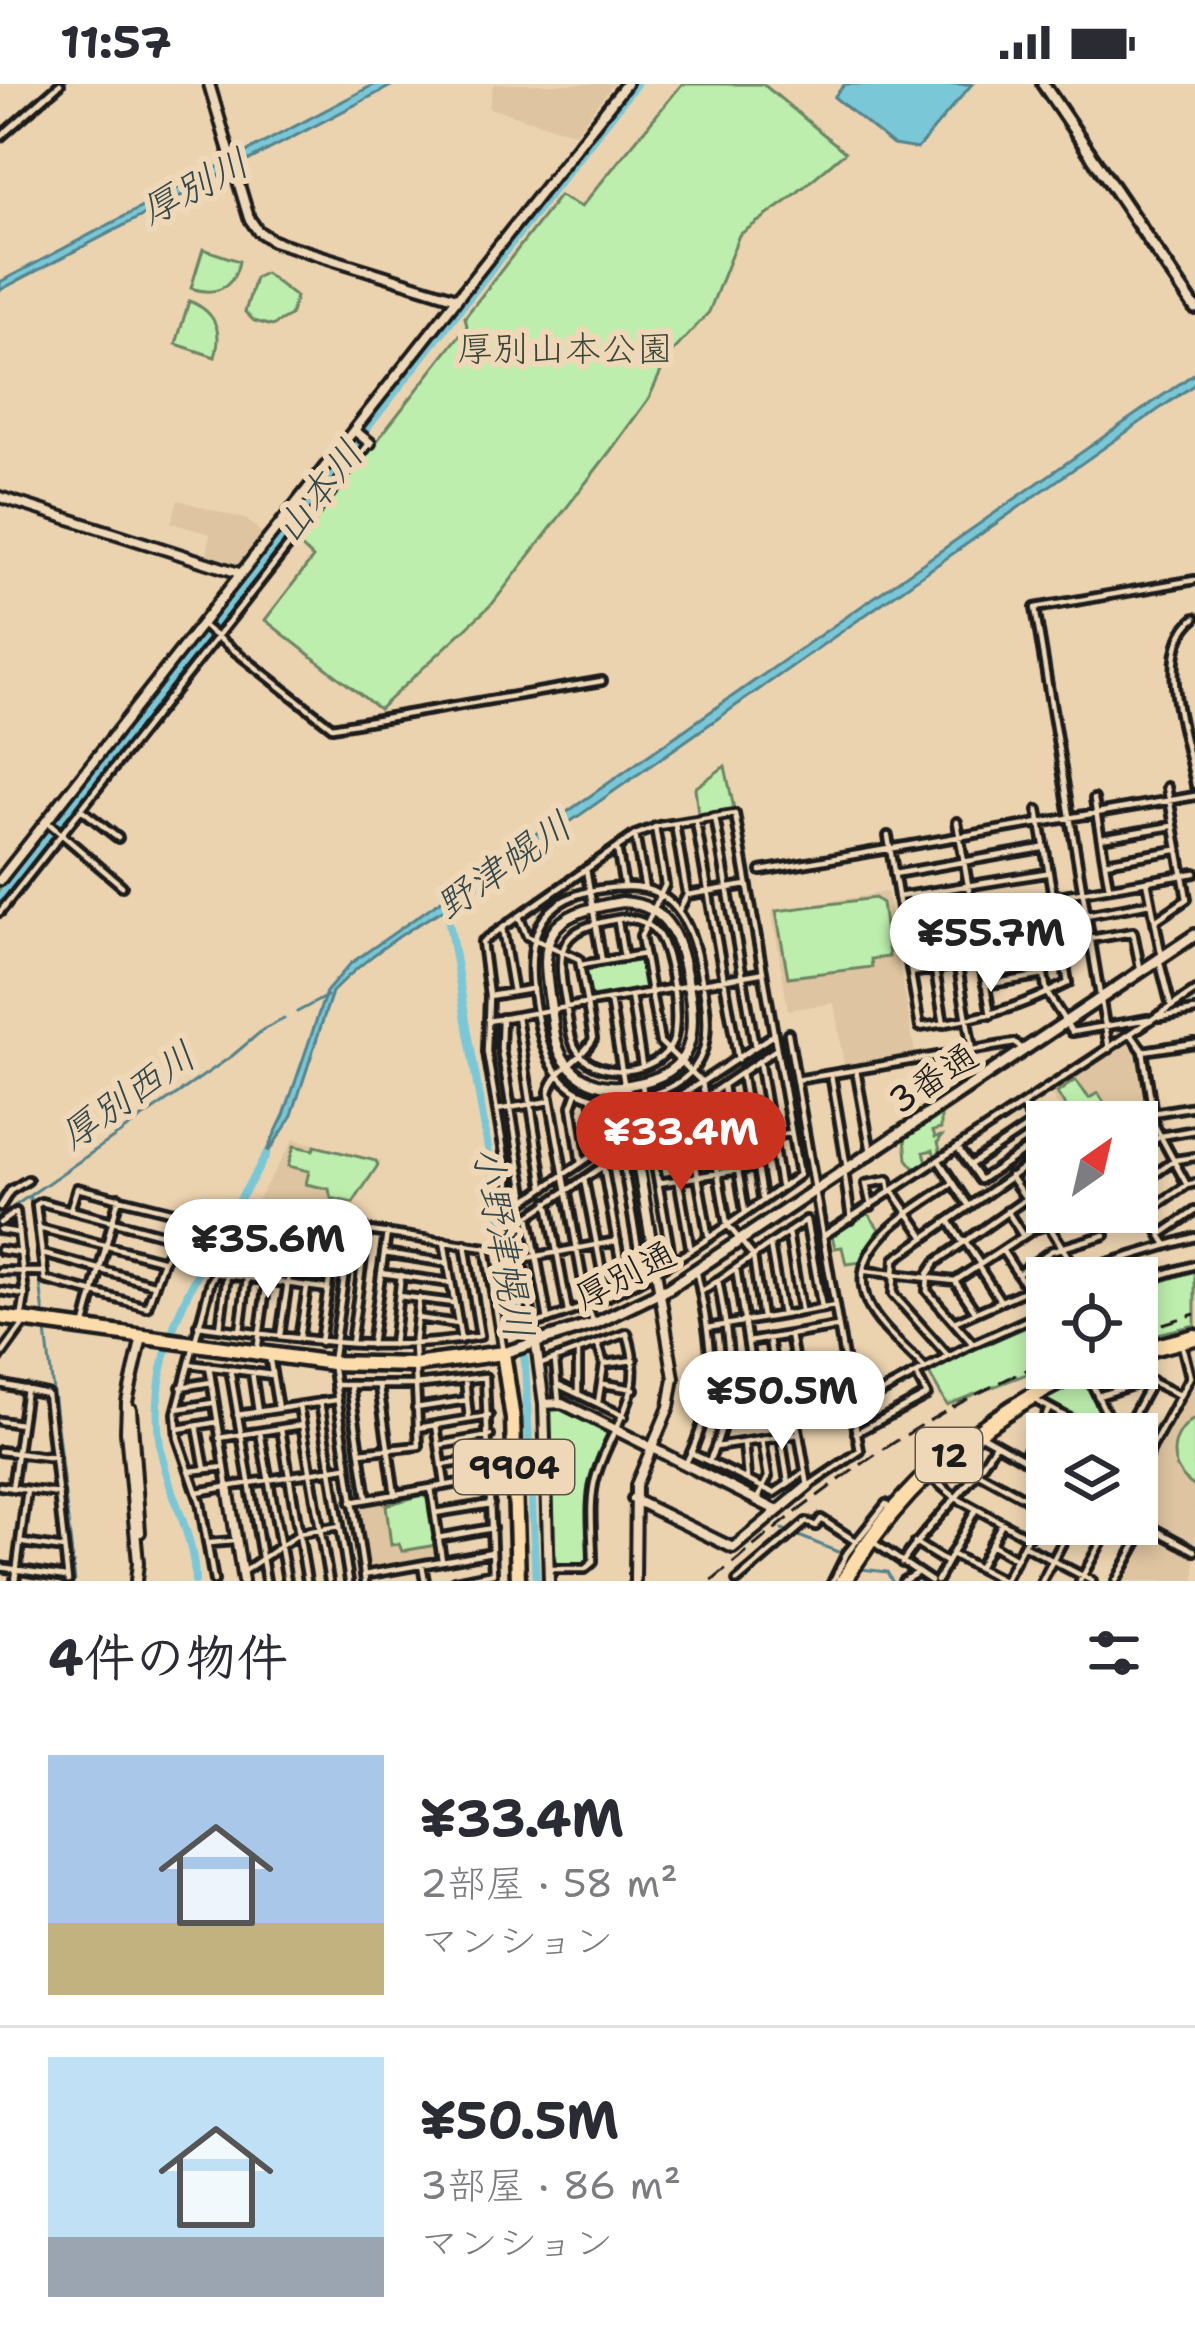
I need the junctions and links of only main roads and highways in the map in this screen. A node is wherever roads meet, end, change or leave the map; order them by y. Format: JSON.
{"nodes":[{"id":1,"x":1046,"y":85,"type":"edge"},
{"id":2,"x":1070,"y":125,"type":"junction"},
{"id":3,"x":1195,"y":298,"type":"edge"},
{"id":4,"x":1195,"y":308,"type":"edge"},
{"id":5,"x":1195,"y":934,"type":"edge"},
{"id":6,"x":818,"y":1188,"type":"joint"},
{"id":7,"x":0,"y":1317,"type":"edge"},
{"id":8,"x":1188,"y":1339,"type":"edge"},
{"id":9,"x":1158,"y":1347,"type":"edge"},
{"id":10,"x":508,"y":1352,"type":"junction"},
{"id":11,"x":1045,"y":1389,"type":"edge"},
{"id":12,"x":515,"y":1581,"type":"edge"},
{"id":13,"x":844,"y":1581,"type":"edge"}],
"edges":[{"from":1,"to":2,"type":"main road"},
{"from":2,"to":3,"type":"main road"},
{"from":2,"to":4,"type":"main road"},
{"from":5,"to":6,"type":"main road","name":"3番通"},
{"from":6,"to":10,"type":"main road","name":"厚別通"},
{"from":7,"to":10,"type":"main road"},
{"from":8,"to":9,"type":"highway"},
{"from":10,"to":12,"type":"main road","number":"9904"},
{"from":11,"to":13,"type":"highway","number":"12"}]}
